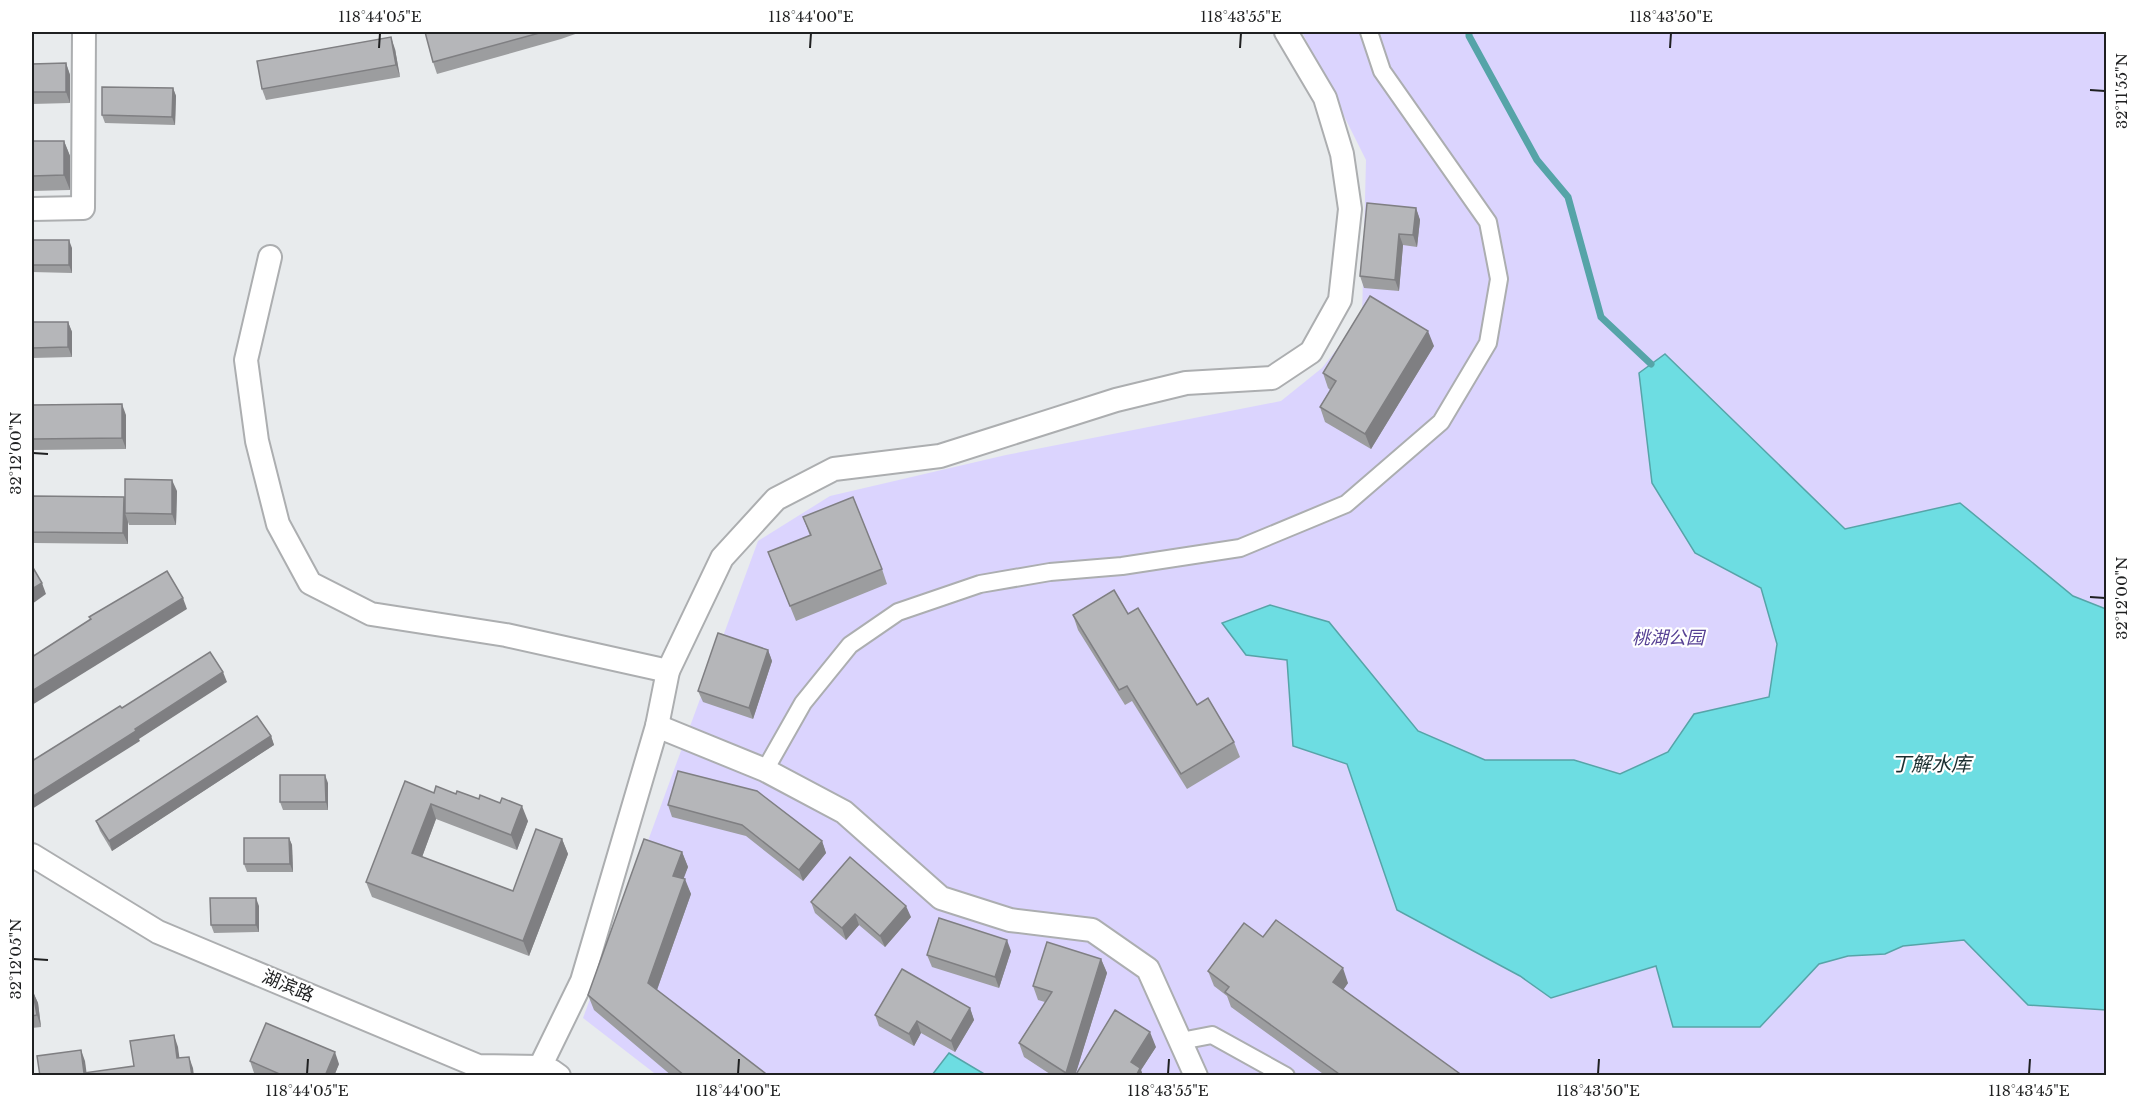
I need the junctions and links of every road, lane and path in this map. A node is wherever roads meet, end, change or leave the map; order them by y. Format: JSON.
{"nodes":[{"id":1,"x":84,"y":32,"type":"edge"},
{"id":2,"x":1286,"y":32,"type":"edge"},
{"id":3,"x":1369,"y":32,"type":"edge"},
{"id":4,"x":32,"y":209,"type":"edge"},
{"id":5,"x":270,"y":256,"type":"dead end"},
{"id":6,"x":668,"y":671,"type":"junction"},
{"id":7,"x":657,"y":726,"type":"junction"},
{"id":8,"x":765,"y":770,"type":"junction"},
{"id":9,"x":32,"y":855,"type":"edge"},
{"id":10,"x":1181,"y":1041,"type":"junction"},
{"id":11,"x":476,"y":1071,"type":"edge"},
{"id":12,"x":549,"y":1071,"type":"edge"},
{"id":13,"x":1196,"y":1076,"type":"edge"},
{"id":14,"x":1286,"y":1076,"type":"edge"}],
"edges":[{"from":1,"to":4,"type":"street"},
{"from":2,"to":6,"type":"street"},
{"from":3,"to":8,"type":"street"},
{"from":5,"to":6,"type":"street"},
{"from":6,"to":7,"type":"street"},
{"from":7,"to":8,"type":"street"},
{"from":7,"to":12,"type":"street"},
{"from":8,"to":10,"type":"street"},
{"from":9,"to":11,"type":"street","name":"湖滨路"},
{"from":10,"to":13,"type":"street"},
{"from":10,"to":14,"type":"street"},
{"from":11,"to":12,"type":"street","name":"湖滨路"}]}
